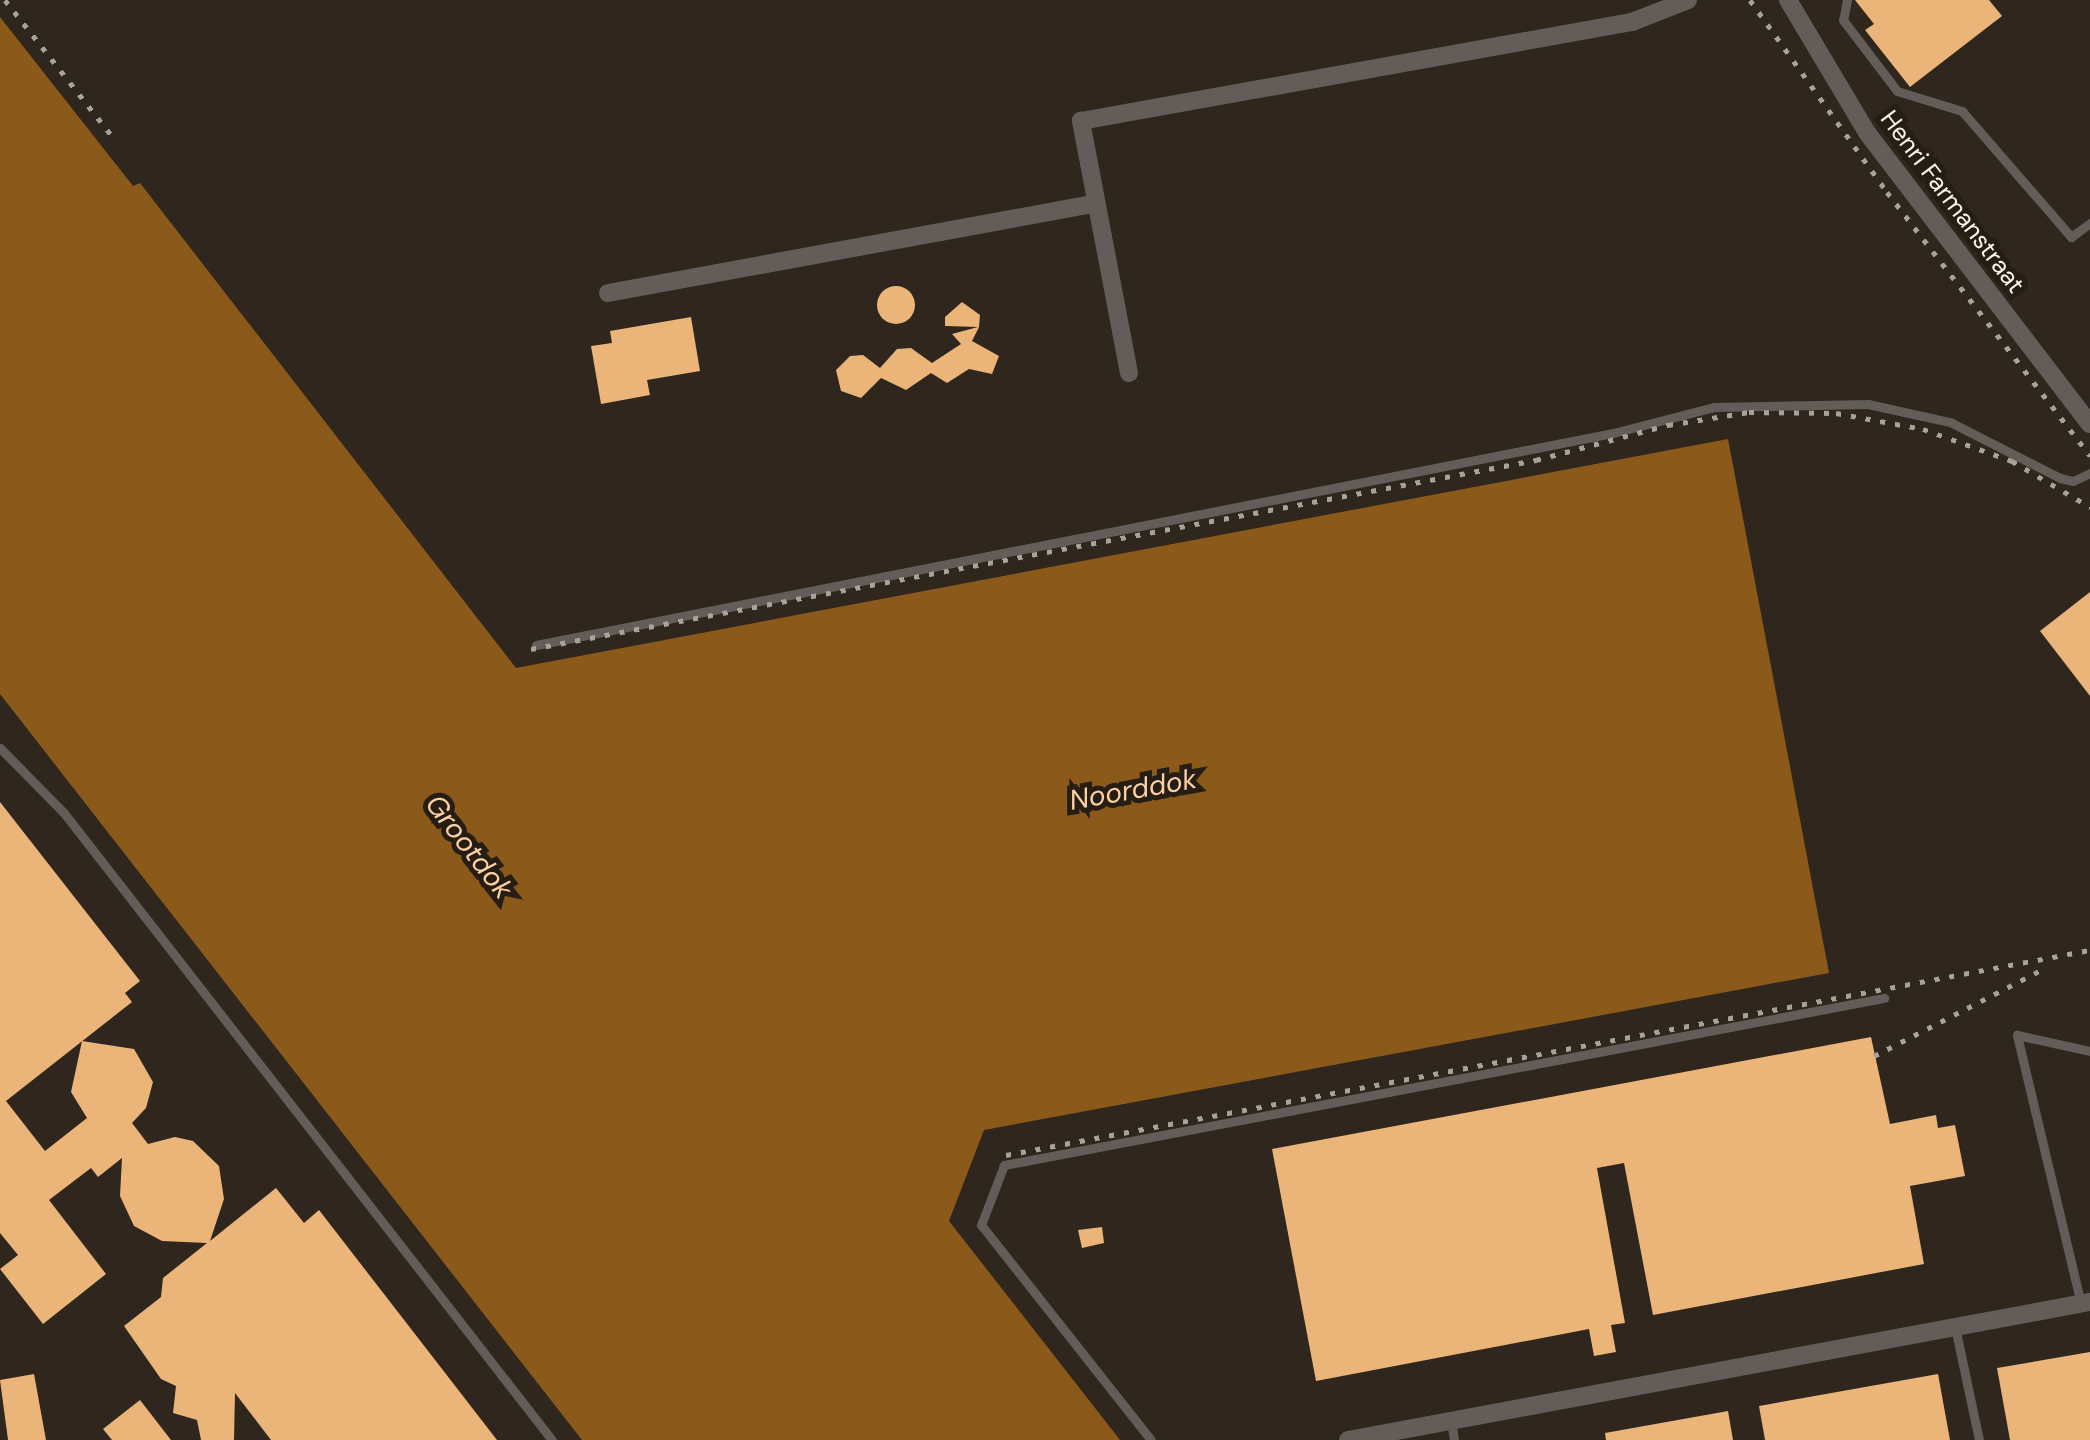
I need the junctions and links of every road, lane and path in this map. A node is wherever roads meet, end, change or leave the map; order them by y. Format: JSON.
{"nodes":[{"id":1,"x":1688,"y":0,"type":"edge"},
{"id":2,"x":1788,"y":0,"type":"edge"},
{"id":3,"x":1847,"y":0,"type":"edge"},
{"id":4,"x":1096,"y":203,"type":"junction"},
{"id":5,"x":2090,"y":223,"type":"edge"},
{"id":6,"x":608,"y":294,"type":"dead end"},
{"id":7,"x":1128,"y":373,"type":"dead end"},
{"id":8,"x":2090,"y":424,"type":"edge"},
{"id":9,"x":2090,"y":473,"type":"edge"},
{"id":10,"x":536,"y":645,"type":"dead end"},
{"id":11,"x":0,"y":748,"type":"edge"},
{"id":12,"x":1884,"y":998,"type":"dead end"},
{"id":13,"x":2090,"y":1051,"type":"edge"},
{"id":14,"x":2085,"y":1303,"type":"edge"},
{"id":15,"x":1955,"y":1327,"type":"junction"},
{"id":16,"x":1452,"y":1431,"type":"edge"},
{"id":17,"x":552,"y":1440,"type":"edge"},
{"id":18,"x":1152,"y":1440,"type":"edge"},
{"id":19,"x":1348,"y":1440,"type":"edge"},
{"id":20,"x":1979,"y":1440,"type":"edge"}],
"edges":[{"from":1,"to":4,"type":"street"},
{"from":2,"to":8,"type":"street","name":"Henri Farmanstraat"},
{"from":3,"to":5,"type":"lane"},
{"from":4,"to":6,"type":"street"},
{"from":4,"to":7,"type":"street"},
{"from":9,"to":10,"type":"lane"},
{"from":11,"to":17,"type":"lane"},
{"from":12,"to":18,"type":"lane"},
{"from":13,"to":14,"type":"lane"},
{"from":14,"to":15,"type":"street"},
{"from":15,"to":16,"type":"street"},
{"from":15,"to":20,"type":"lane"},
{"from":16,"to":19,"type":"street"}]}
